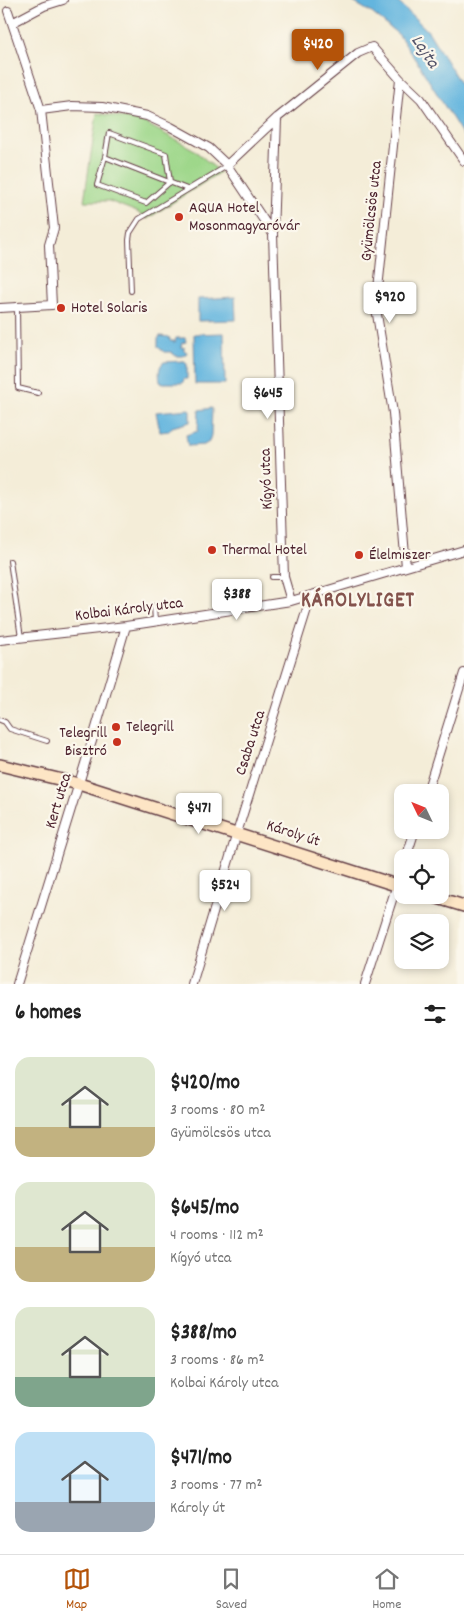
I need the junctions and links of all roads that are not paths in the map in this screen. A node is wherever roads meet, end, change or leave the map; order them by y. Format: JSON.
{"nodes":[{"id":1,"x":63,"y":0,"type":"edge"},
{"id":2,"x":8,"y":11,"type":"dead end"},
{"id":3,"x":12,"y":23,"type":"junction"},
{"id":4,"x":400,"y":79,"type":"junction"},
{"id":5,"x":41,"y":110,"type":"junction"},
{"id":6,"x":277,"y":118,"type":"junction"},
{"id":7,"x":105,"y":157,"type":"junction"},
{"id":8,"x":464,"y":161,"type":"edge"},
{"id":9,"x":227,"y":165,"type":"junction"},
{"id":10,"x":170,"y":182,"type":"junction"},
{"id":11,"x":187,"y":189,"type":"junction"},
{"id":12,"x":273,"y":234,"type":"junction"},
{"id":13,"x":131,"y":291,"type":"dead end"},
{"id":14,"x":17,"y":307,"type":"junction"},
{"id":15,"x":0,"y":308,"type":"edge"},
{"id":16,"x":38,"y":393,"type":"dead end"},
{"id":17,"x":464,"y":550,"type":"edge"},
{"id":18,"x":10,"y":561,"type":"dead end"},
{"id":19,"x":406,"y":568,"type":"junction"},
{"id":20,"x":272,"y":577,"type":"dead end"},
{"id":21,"x":284,"y":577,"type":"junction"},
{"id":22,"x":311,"y":596,"type":"junction"},
{"id":23,"x":291,"y":602,"type":"junction"},
{"id":24,"x":154,"y":606,"type":"dead end"},
{"id":25,"x":155,"y":622,"type":"junction"},
{"id":26,"x":126,"y":626,"type":"junction"},
{"id":27,"x":21,"y":638,"type":"junction"},
{"id":28,"x":0,"y":640,"type":"edge"},
{"id":29,"x":464,"y":674,"type":"edge"},
{"id":30,"x":0,"y":720,"type":"edge"},
{"id":31,"x":47,"y":741,"type":"dead end"},
{"id":32,"x":0,"y":765,"type":"edge"},
{"id":33,"x":79,"y":784,"type":"junction"},
{"id":34,"x":429,"y":784,"type":"edge"},
{"id":35,"x":237,"y":833,"type":"junction"},
{"id":36,"x":394,"y":884,"type":"edge"},
{"id":37,"x":449,"y":901,"type":"edge"},
{"id":38,"x":394,"y":903,"type":"edge"},
{"id":39,"x":464,"y":906,"type":"edge"},
{"id":40,"x":17,"y":984,"type":"edge"},
{"id":41,"x":192,"y":984,"type":"edge"},
{"id":42,"x":365,"y":984,"type":"edge"}],
"edges":[{"from":1,"to":3,"type":"street"},
{"from":2,"to":3,"type":"street"},
{"from":3,"to":5,"type":"street"},
{"from":4,"to":6,"type":"street"},
{"from":4,"to":8,"type":"street"},
{"from":4,"to":19,"type":"street","name":"Gyümölcsös utca"},
{"from":5,"to":9,"type":"street"},
{"from":5,"to":14,"type":"street"},
{"from":6,"to":9,"type":"street"},
{"from":6,"to":12,"type":"street","name":"Kígyó utca"},
{"from":7,"to":10,"type":"lane"},
{"from":7,"to":10,"type":"lane"},
{"from":7,"to":10,"type":"lane"},
{"from":9,"to":11,"type":"lane"},
{"from":9,"to":12,"type":"street"},
{"from":10,"to":11,"type":"lane"},
{"from":11,"to":13,"type":"lane"},
{"from":12,"to":21,"type":"street","name":"Kígyó utca"},
{"from":14,"to":15,"type":"street"},
{"from":14,"to":16,"type":"lane"},
{"from":17,"to":19,"type":"street","name":"Kolbai Károly utca"},
{"from":18,"to":27,"type":"lane"},
{"from":19,"to":22,"type":"street","name":"Kolbai Károly utca"},
{"from":20,"to":21,"type":"lane"},
{"from":21,"to":23,"type":"street","name":"Kígyó utca"},
{"from":22,"to":23,"type":"street","name":"Kolbai Károly utca"},
{"from":22,"to":35,"type":"street","name":"Csaba utca"},
{"from":23,"to":25,"type":"street","name":"Kolbai Károly utca"},
{"from":24,"to":25,"type":"lane"},
{"from":25,"to":26,"type":"street","name":"Kolbai Károly utca"},
{"from":26,"to":27,"type":"street","name":"Kolbai Károly utca"},
{"from":26,"to":33,"type":"street","name":"Kert utca"},
{"from":27,"to":28,"type":"street","name":"Kolbai Károly utca"},
{"from":29,"to":34,"type":"street"},
{"from":30,"to":31,"type":"lane"},
{"from":32,"to":33,"type":"street","name":"Károly út"},
{"from":33,"to":35,"type":"street","name":"Károly út"},
{"from":33,"to":40,"type":"street","name":"Kert utca"},
{"from":35,"to":36,"type":"street","name":"Károly út"},
{"from":35,"to":41,"type":"street","name":"Csaba utca"},
{"from":37,"to":39,"type":"street"},
{"from":38,"to":42,"type":"street"}]}
